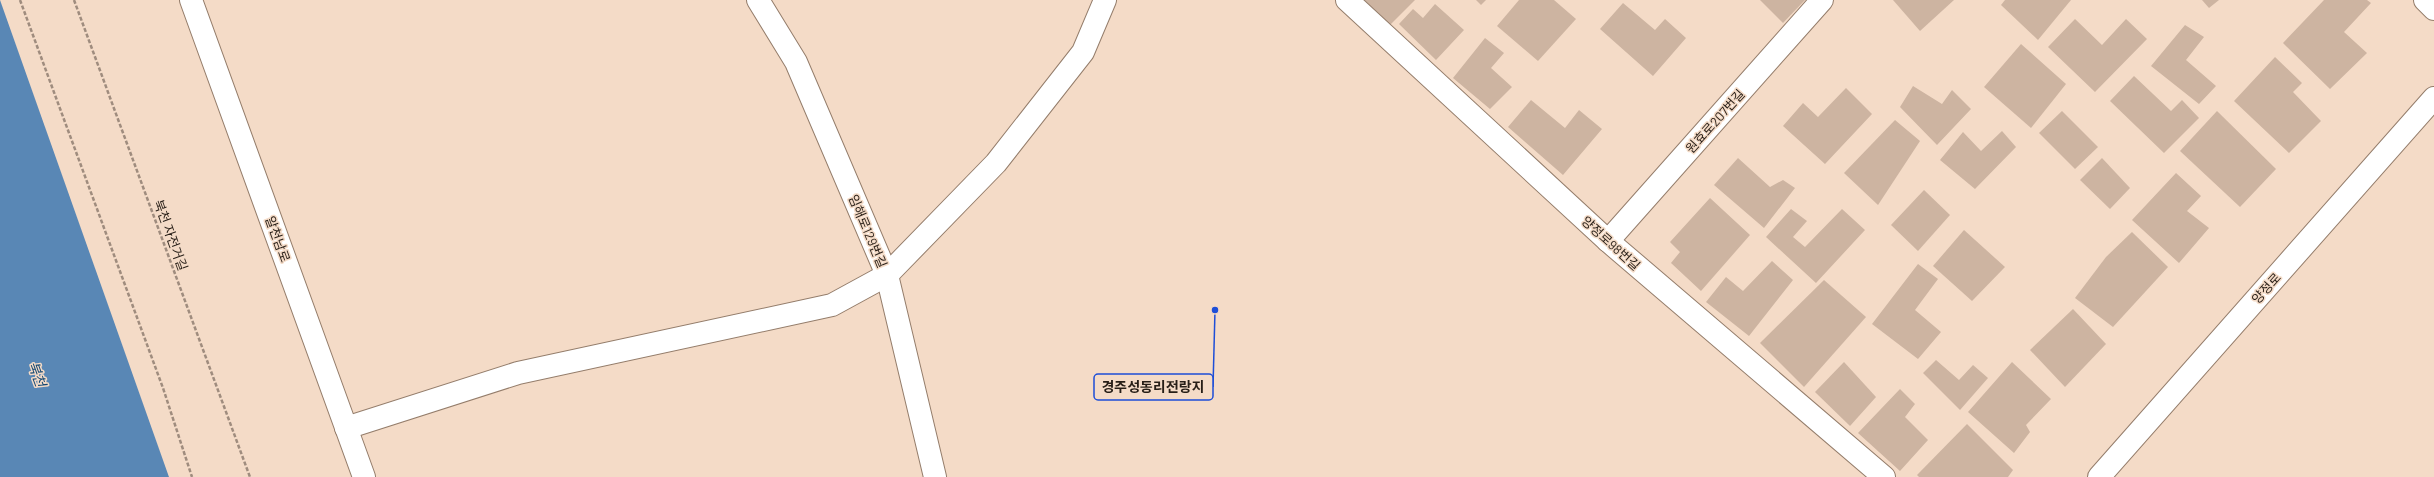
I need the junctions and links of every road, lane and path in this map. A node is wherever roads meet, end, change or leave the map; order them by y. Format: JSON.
{"nodes":[{"id":1,"x":20,"y":0,"type":"edge"},
{"id":2,"x":74,"y":0,"type":"edge"},
{"id":3,"x":191,"y":0,"type":"edge"},
{"id":4,"x":758,"y":0,"type":"edge"},
{"id":5,"x":1105,"y":0,"type":"edge"},
{"id":6,"x":1347,"y":0,"type":"edge"},
{"id":7,"x":1822,"y":0,"type":"edge"},
{"id":8,"x":2424,"y":0,"type":"edge"},
{"id":9,"x":2434,"y":9,"type":"edge"},
{"id":10,"x":2434,"y":98,"type":"edge"},
{"id":11,"x":1608,"y":241,"type":"junction"},
{"id":12,"x":887,"y":275,"type":"junction"},
{"id":13,"x":346,"y":428,"type":"junction"},
{"id":14,"x":192,"y":477,"type":"edge"},
{"id":15,"x":250,"y":477,"type":"edge"},
{"id":16,"x":364,"y":477,"type":"edge"},
{"id":17,"x":935,"y":477,"type":"edge"},
{"id":18,"x":1884,"y":477,"type":"edge"},
{"id":19,"x":2098,"y":477,"type":"edge"}],
"edges":[{"from":1,"to":14,"type":"path"},
{"from":2,"to":15,"type":"path","name":"북천 자전거길"},
{"from":3,"to":13,"type":"street","name":"알천남로"},
{"from":4,"to":12,"type":"street","name":"임해로129번길"},
{"from":5,"to":12,"type":"street"},
{"from":6,"to":11,"type":"street","name":"양정로98번길"},
{"from":7,"to":11,"type":"street","name":"원효로207번길"},
{"from":8,"to":9,"type":"street"},
{"from":10,"to":19,"type":"street","name":"양정로"},
{"from":11,"to":18,"type":"street","name":"양정로98번길"},
{"from":12,"to":13,"type":"street"},
{"from":12,"to":17,"type":"street","name":"임해로129번길"},
{"from":13,"to":16,"type":"street","name":"알천남로"}]}
